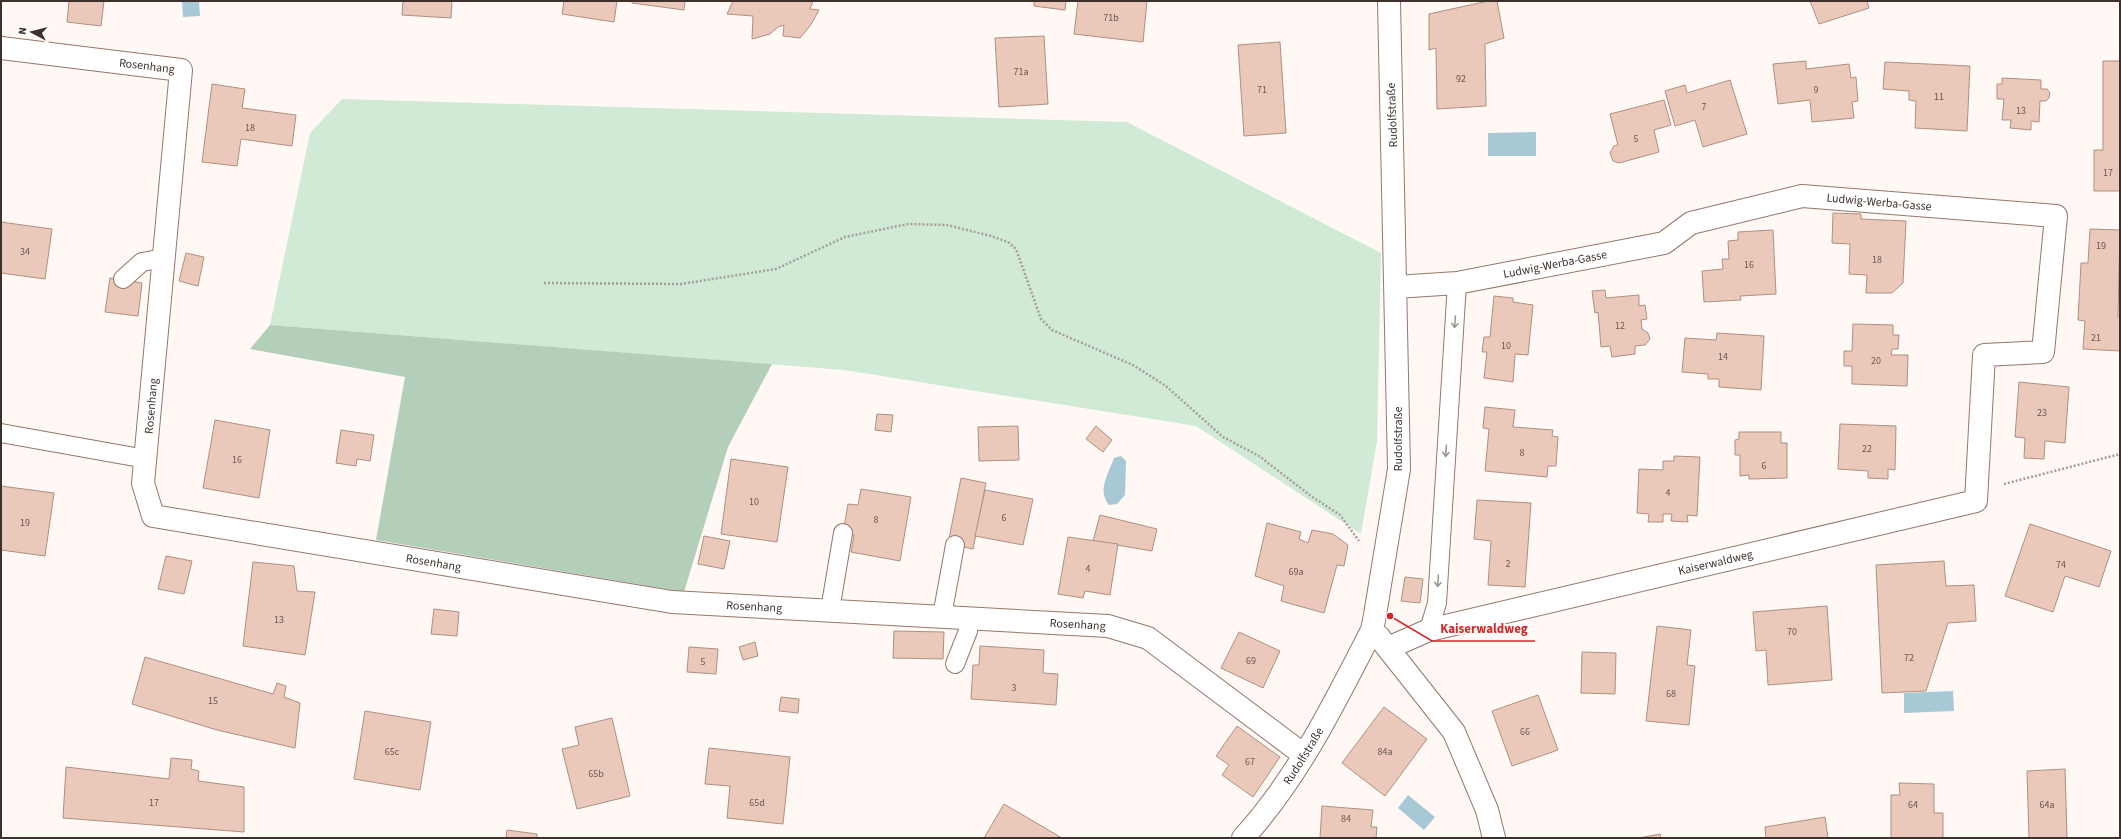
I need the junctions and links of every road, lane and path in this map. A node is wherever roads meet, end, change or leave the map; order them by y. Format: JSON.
{"nodes":[{"id":1,"x":1389,"y":1,"type":"edge"},
{"id":2,"x":1,"y":48,"type":"edge"},
{"id":3,"x":164,"y":258,"type":"junction"},
{"id":4,"x":123,"y":279,"type":"dead end"},
{"id":5,"x":544,"y":283,"type":"dead end"},
{"id":6,"x":1457,"y":283,"type":"junction"},
{"id":7,"x":1396,"y":287,"type":"junction"},
{"id":8,"x":1,"y":433,"type":"edge"},
{"id":9,"x":2120,"y":454,"type":"edge"},
{"id":10,"x":146,"y":459,"type":"junction"},
{"id":11,"x":1976,"y":485,"type":"junction"},
{"id":12,"x":843,"y":533,"type":"dead end"},
{"id":13,"x":955,"y":546,"type":"dead end"},
{"id":14,"x":1384,"y":560,"type":"junction"},
{"id":15,"x":830,"y":610,"type":"junction"},
{"id":16,"x":942,"y":616,"type":"junction"},
{"id":17,"x":970,"y":617,"type":"junction"},
{"id":18,"x":1372,"y":630,"type":"junction"},
{"id":19,"x":1429,"y":630,"type":"junction"},
{"id":20,"x":1388,"y":648,"type":"junction"},
{"id":21,"x":955,"y":664,"type":"dead end"},
{"id":22,"x":1304,"y":755,"type":"junction"},
{"id":23,"x":1243,"y":838,"type":"edge"},
{"id":24,"x":1494,"y":838,"type":"edge"}],
"edges":[{"from":1,"to":7,"type":"street","name":"Rudolfstraße"},
{"from":2,"to":3,"type":"street","name":"Rosenhang"},
{"from":3,"to":4,"type":"lane"},
{"from":3,"to":10,"type":"street","name":"Rosenhang"},
{"from":5,"to":14,"type":"path"},
{"from":6,"to":7,"type":"street","name":"Ludwig-Werba-Gasse"},
{"from":6,"to":11,"type":"street","name":"Ludwig-Werba-Gasse"},
{"from":6,"to":19,"type":"lane","one_way":true},
{"from":7,"to":14,"type":"street","name":"Rudolfstraße"},
{"from":8,"to":10,"type":"lane"},
{"from":9,"to":11,"type":"path"},
{"from":10,"to":15,"type":"street","name":"Rosenhang"},
{"from":11,"to":19,"type":"street","name":"Kaiserwaldweg"},
{"from":12,"to":15,"type":"lane"},
{"from":13,"to":16,"type":"lane"},
{"from":14,"to":18,"type":"street","name":"Rudolfstraße"},
{"from":15,"to":16,"type":"street","name":"Rosenhang"},
{"from":16,"to":17,"type":"street","name":"Rosenhang"},
{"from":17,"to":21,"type":"lane"},
{"from":17,"to":22,"type":"street","name":"Rosenhang"},
{"from":18,"to":20,"type":"street"},
{"from":18,"to":22,"type":"street","name":"Rudolfstraße"},
{"from":19,"to":20,"type":"street","name":"Kaiserwaldweg"},
{"from":20,"to":24,"type":"street"},
{"from":22,"to":23,"type":"street","name":"Rudolfstraße"}]}
